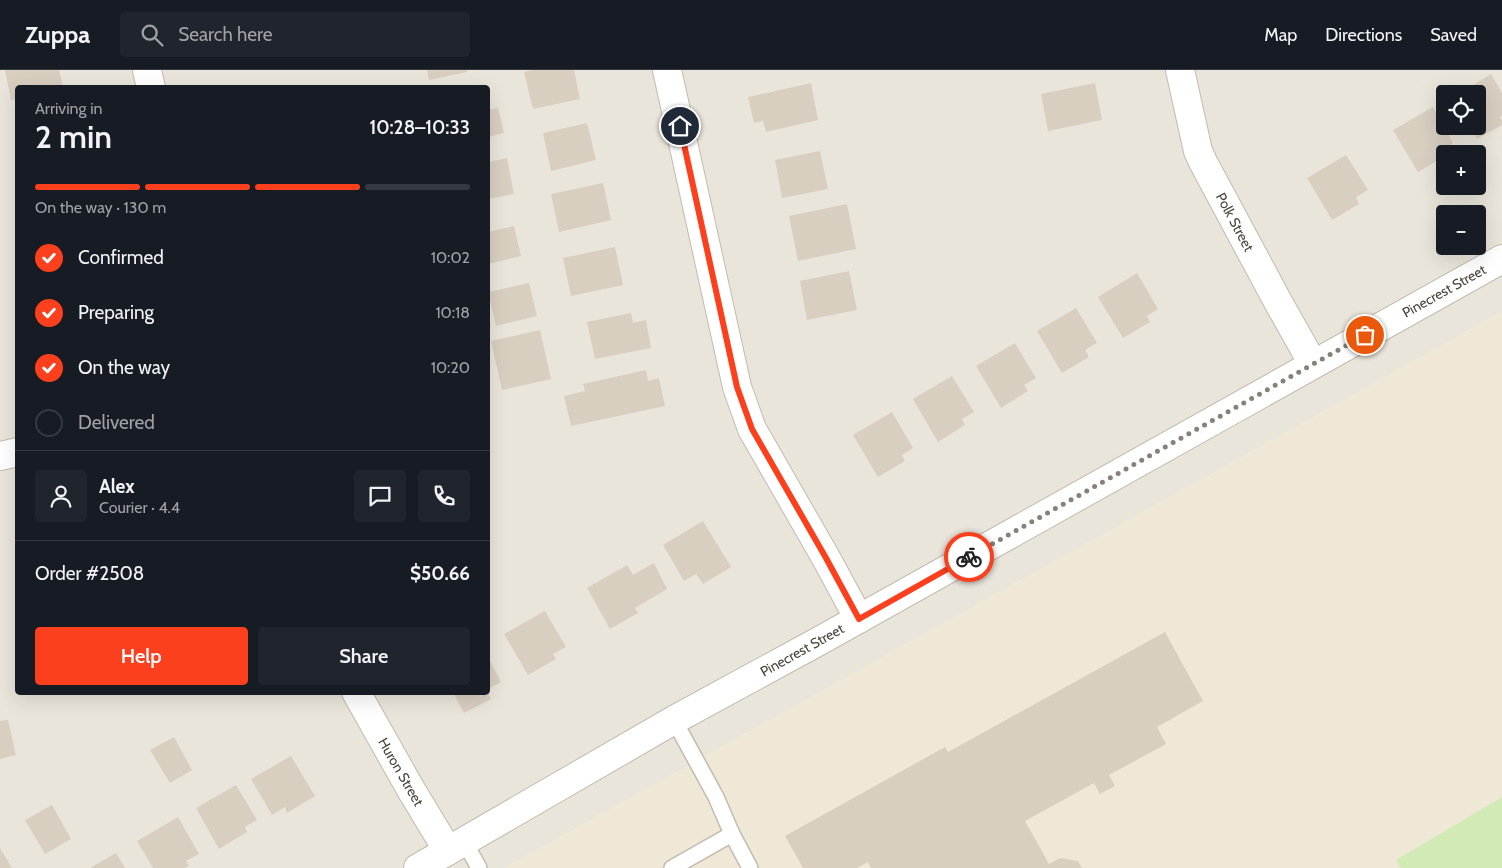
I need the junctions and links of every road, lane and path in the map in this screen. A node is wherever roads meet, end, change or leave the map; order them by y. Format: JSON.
{"nodes":[{"id":1,"x":147,"y":70,"type":"edge"},
{"id":2,"x":667,"y":70,"type":"edge"},
{"id":3,"x":1180,"y":70,"type":"edge"},
{"id":4,"x":150,"y":85,"type":"edge"},
{"id":5,"x":1502,"y":259,"type":"edge"},
{"id":6,"x":1313,"y":364,"type":"junction"},
{"id":7,"x":15,"y":453,"type":"edge"},
{"id":8,"x":0,"y":456,"type":"edge"},
{"id":9,"x":859,"y":619,"type":"junction"},
{"id":10,"x":358,"y":695,"type":"edge"},
{"id":11,"x":674,"y":720,"type":"junction"},
{"id":12,"x":732,"y":834,"type":"junction"},
{"id":13,"x":456,"y":846,"type":"junction"},
{"id":14,"x":418,"y":868,"type":"edge"},
{"id":15,"x":479,"y":868,"type":"edge"},
{"id":16,"x":672,"y":868,"type":"edge"},
{"id":17,"x":750,"y":868,"type":"edge"}],
"edges":[{"from":1,"to":4,"type":"street"},
{"from":2,"to":9,"type":"street"},
{"from":3,"to":6,"type":"street","name":"Polk Street"},
{"from":5,"to":6,"type":"street","name":"Pinecrest Street"},
{"from":6,"to":9,"type":"street","name":"Pinecrest Street"},
{"from":7,"to":8,"type":"street"},
{"from":9,"to":11,"type":"street","name":"Pinecrest Street"},
{"from":10,"to":13,"type":"street","name":"Huron Street"},
{"from":11,"to":12,"type":"lane"},
{"from":11,"to":13,"type":"street","name":"Pinecrest Street"},
{"from":12,"to":16,"type":"lane"},
{"from":12,"to":17,"type":"lane"},
{"from":13,"to":14,"type":"street","name":"Pinecrest Street"},
{"from":13,"to":15,"type":"lane"}]}
